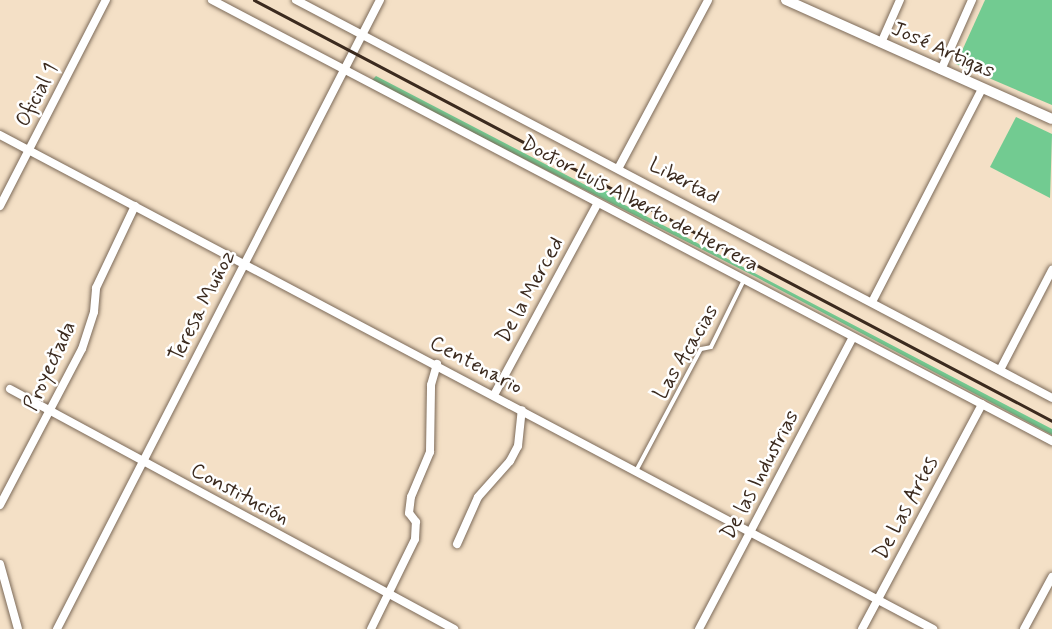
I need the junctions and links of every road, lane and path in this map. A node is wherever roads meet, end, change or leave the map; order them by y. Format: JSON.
{"nodes":[{"id":1,"x":106,"y":0,"type":"edge"},
{"id":2,"x":212,"y":0,"type":"edge"},
{"id":3,"x":296,"y":0,"type":"edge"},
{"id":4,"x":380,"y":0,"type":"edge"},
{"id":5,"x":708,"y":0,"type":"edge"},
{"id":6,"x":786,"y":0,"type":"edge"},
{"id":7,"x":900,"y":0,"type":"edge"},
{"id":8,"x":972,"y":0,"type":"edge"},
{"id":9,"x":363,"y":35,"type":"junction"},
{"id":10,"x":881,"y":43,"type":"junction"},
{"id":11,"x":345,"y":70,"type":"junction"},
{"id":12,"x":941,"y":70,"type":"junction"},
{"id":13,"x":982,"y":89,"type":"junction"},
{"id":14,"x":1052,"y":119,"type":"edge"},
{"id":15,"x":0,"y":135,"type":"edge"},
{"id":16,"x":29,"y":151,"type":"junction"},
{"id":17,"x":619,"y":167,"type":"junction"},
{"id":18,"x":598,"y":203,"type":"junction"},
{"id":19,"x":0,"y":206,"type":"edge"},
{"id":20,"x":135,"y":206,"type":"junction"},
{"id":21,"x":244,"y":263,"type":"junction"},
{"id":22,"x":1052,"y":270,"type":"edge"},
{"id":23,"x":744,"y":279,"type":"junction"},
{"id":24,"x":872,"y":302,"type":"junction"},
{"id":25,"x":853,"y":337,"type":"junction"},
{"id":26,"x":437,"y":364,"type":"junction"},
{"id":27,"x":1000,"y":370,"type":"junction"},
{"id":28,"x":10,"y":388,"type":"dead end"},
{"id":29,"x":494,"y":395,"type":"junction"},
{"id":30,"x":1052,"y":398,"type":"edge"},
{"id":31,"x":982,"y":404,"type":"junction"},
{"id":32,"x":51,"y":409,"type":"junction"},
{"id":33,"x":522,"y":410,"type":"junction"},
{"id":34,"x":1052,"y":441,"type":"edge"},
{"id":35,"x":144,"y":463,"type":"junction"},
{"id":36,"x":636,"y":471,"type":"junction"},
{"id":37,"x":0,"y":505,"type":"edge"},
{"id":38,"x":751,"y":531,"type":"junction"},
{"id":39,"x":457,"y":544,"type":"dead end"},
{"id":40,"x":0,"y":564,"type":"edge"},
{"id":41,"x":1052,"y":577,"type":"edge"},
{"id":42,"x":390,"y":594,"type":"junction"},
{"id":43,"x":877,"y":600,"type":"junction"},
{"id":44,"x":18,"y":629,"type":"edge"},
{"id":45,"x":57,"y":629,"type":"edge"},
{"id":46,"x":371,"y":629,"type":"edge"},
{"id":47,"x":454,"y":629,"type":"edge"},
{"id":48,"x":699,"y":629,"type":"edge"},
{"id":49,"x":862,"y":629,"type":"edge"},
{"id":50,"x":933,"y":629,"type":"edge"},
{"id":51,"x":1024,"y":629,"type":"edge"}],
"edges":[{"from":1,"to":16,"type":"street","name":"Oficial 1"},
{"from":2,"to":11,"type":"street","name":"Doctor Luis Alberto de Herrera"},
{"from":3,"to":9,"type":"street","name":"Libertad"},
{"from":4,"to":9,"type":"street","name":"Teresa Muñoz"},
{"from":5,"to":17,"type":"street"},
{"from":6,"to":10,"type":"street","name":"José Artigas"},
{"from":7,"to":10,"type":"street"},
{"from":8,"to":12,"type":"street"},
{"from":9,"to":11,"type":"street","name":"Teresa Muñoz"},
{"from":9,"to":17,"type":"street","name":"Libertad"},
{"from":10,"to":12,"type":"street","name":"José Artigas"},
{"from":11,"to":18,"type":"street","name":"Doctor Luis Alberto de Herrera"},
{"from":11,"to":21,"type":"street","name":"Teresa Muñoz"},
{"from":12,"to":13,"type":"street","name":"José Artigas"},
{"from":13,"to":14,"type":"street","name":"José Artigas"},
{"from":13,"to":24,"type":"street"},
{"from":15,"to":16,"type":"street","name":"Centenario"},
{"from":16,"to":19,"type":"street","name":"Oficial 1"},
{"from":16,"to":20,"type":"street","name":"Centenario"},
{"from":17,"to":24,"type":"street","name":"Libertad"},
{"from":18,"to":23,"type":"street","name":"Doctor Luis Alberto de Herrera"},
{"from":18,"to":29,"type":"street","name":"De la Merced"},
{"from":20,"to":21,"type":"street","name":"Centenario"},
{"from":20,"to":32,"type":"street","name":"Proyectada"},
{"from":21,"to":26,"type":"street","name":"Centenario"},
{"from":21,"to":35,"type":"street","name":"Teresa Muñoz"},
{"from":22,"to":27,"type":"street"},
{"from":23,"to":25,"type":"street","name":"Doctor Luis Alberto de Herrera"},
{"from":23,"to":36,"type":"lane","name":"Las Acacias"},
{"from":24,"to":27,"type":"street","name":"Libertad"},
{"from":25,"to":31,"type":"street","name":"Doctor Luis Alberto de Herrera"},
{"from":25,"to":38,"type":"street","name":"De las Industrias"},
{"from":26,"to":29,"type":"street","name":"Centenario"},
{"from":26,"to":42,"type":"street"},
{"from":27,"to":30,"type":"street","name":"Libertad"},
{"from":28,"to":32,"type":"street","name":"Constitución"},
{"from":29,"to":33,"type":"street","name":"Centenario"},
{"from":31,"to":34,"type":"street","name":"Doctor Luis Alberto de Herrera"},
{"from":31,"to":43,"type":"street","name":"De Las Artes"},
{"from":32,"to":35,"type":"street","name":"Constitución"},
{"from":32,"to":37,"type":"street","name":"Proyectada"},
{"from":33,"to":36,"type":"street","name":"Centenario"},
{"from":33,"to":39,"type":"street"},
{"from":35,"to":42,"type":"street","name":"Constitución"},
{"from":35,"to":45,"type":"street","name":"Teresa Muñoz"},
{"from":36,"to":38,"type":"street","name":"Centenario"},
{"from":38,"to":43,"type":"street","name":"Centenario"},
{"from":38,"to":48,"type":"street","name":"De las Industrias"},
{"from":40,"to":44,"type":"street"},
{"from":41,"to":51,"type":"street"},
{"from":42,"to":46,"type":"street"},
{"from":42,"to":47,"type":"street","name":"Constitución"},
{"from":43,"to":49,"type":"street","name":"De Las Artes"},
{"from":43,"to":50,"type":"street","name":"Centenario"}]}
